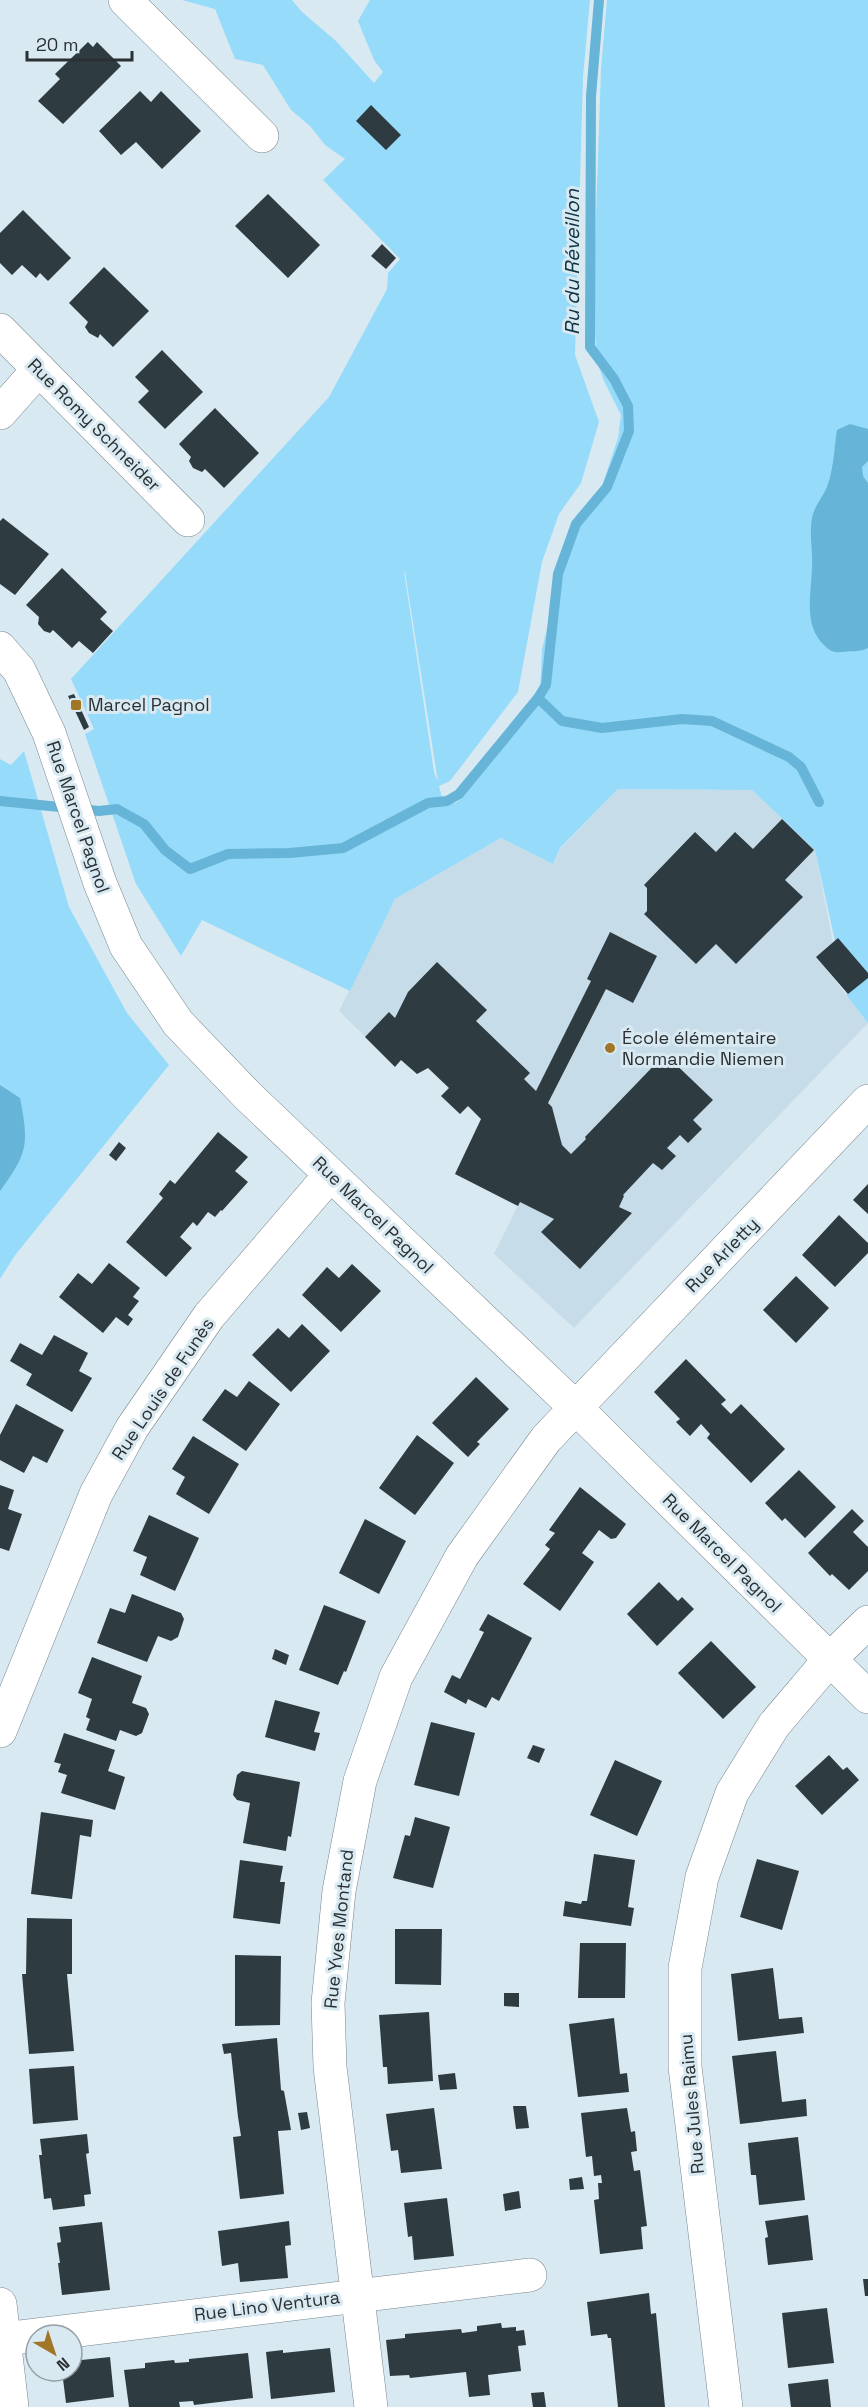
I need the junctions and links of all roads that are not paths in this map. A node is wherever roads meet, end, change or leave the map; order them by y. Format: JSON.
{"nodes":[{"id":1,"x":125,"y":0,"type":"edge"},
{"id":2,"x":262,"y":136,"type":"dead end"},
{"id":3,"x":0,"y":330,"type":"edge"},
{"id":4,"x":39,"y":369,"type":"junction"},
{"id":5,"x":0,"y":413,"type":"edge"},
{"id":6,"x":188,"y":519,"type":"dead end"},
{"id":7,"x":0,"y":648,"type":"edge"},
{"id":8,"x":868,"y":1101,"type":"edge"},
{"id":9,"x":330,"y":1175,"type":"junction"},
{"id":10,"x":576,"y":1408,"type":"junction"},
{"id":11,"x":868,"y":1622,"type":"edge"},
{"id":12,"x":830,"y":1659,"type":"junction"},
{"id":13,"x":868,"y":1698,"type":"edge"},
{"id":14,"x":0,"y":1731,"type":"edge"},
{"id":15,"x":530,"y":2275,"type":"dead end"},
{"id":16,"x":359,"y":2295,"type":"junction"},
{"id":17,"x":0,"y":2304,"type":"edge"},
{"id":18,"x":4,"y":2339,"type":"junction"},
{"id":19,"x":12,"y":2407,"type":"edge"},
{"id":20,"x":371,"y":2407,"type":"edge"},
{"id":21,"x":726,"y":2407,"type":"edge"}],
"edges":[{"from":1,"to":2,"type":"street"},
{"from":3,"to":4,"type":"street","name":"Rue Romy Schneider"},
{"from":4,"to":5,"type":"street"},
{"from":4,"to":6,"type":"street","name":"Rue Romy Schneider"},
{"from":7,"to":9,"type":"street","name":"Rue Marcel Pagnol"},
{"from":8,"to":10,"type":"street","name":"Rue Arletty"},
{"from":9,"to":10,"type":"street","name":"Rue Marcel Pagnol"},
{"from":9,"to":14,"type":"street","name":"Rue Louis de Funès"},
{"from":10,"to":12,"type":"street","name":"Rue Marcel Pagnol"},
{"from":10,"to":16,"type":"street","name":"Rue Yves Montand"},
{"from":11,"to":12,"type":"street","name":"Rue Jules Raimu"},
{"from":12,"to":13,"type":"street","name":"Rue Marcel Pagnol"},
{"from":12,"to":21,"type":"street","name":"Rue Jules Raimu"},
{"from":15,"to":16,"type":"street","name":"Rue Lino Ventura"},
{"from":16,"to":18,"type":"street","name":"Rue Lino Ventura"},
{"from":16,"to":20,"type":"street","name":"Rue Yves Montand"},
{"from":17,"to":18,"type":"street"},
{"from":18,"to":19,"type":"street"}]}
